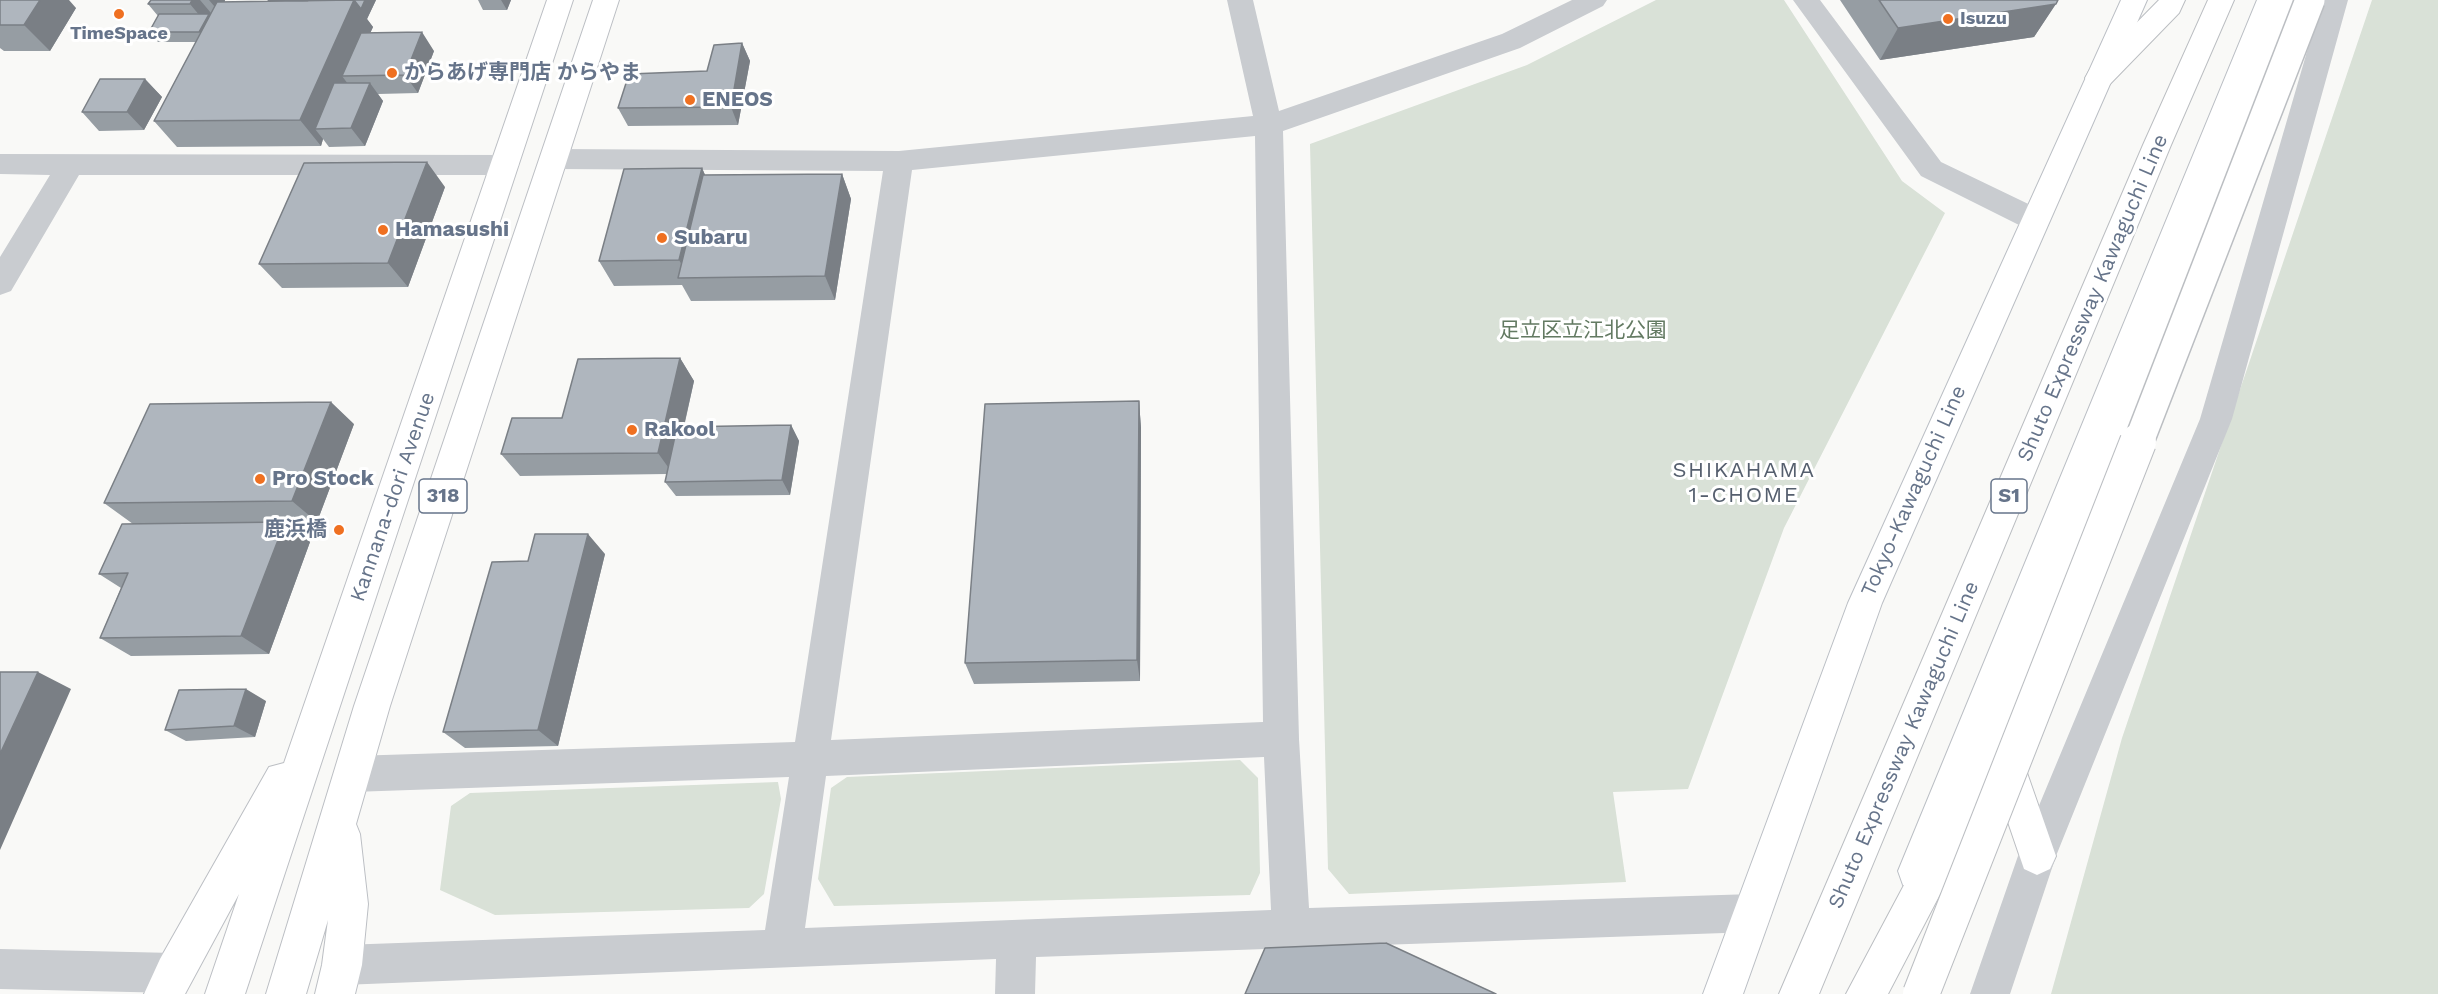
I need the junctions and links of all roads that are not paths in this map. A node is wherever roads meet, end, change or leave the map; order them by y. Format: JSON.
{"nodes":[{"id":1,"x":560,"y":0,"type":"edge"},
{"id":2,"x":606,"y":0,"type":"edge"},
{"id":3,"x":1240,"y":0,"type":"edge"},
{"id":4,"x":1594,"y":0,"type":"edge"},
{"id":5,"x":1806,"y":0,"type":"edge"},
{"id":6,"x":2134,"y":0,"type":"edge"},
{"id":7,"x":2172,"y":0,"type":"edge"},
{"id":8,"x":2221,"y":0,"type":"edge"},
{"id":9,"x":2271,"y":0,"type":"edge"},
{"id":10,"x":2290,"y":0,"type":"edge"},
{"id":11,"x":2310,"y":0,"type":"edge"},
{"id":12,"x":2335,"y":0,"type":"edge"},
{"id":13,"x":2099,"y":78,"type":"junction"},
{"id":14,"x":1269,"y":125,"type":"junction"},
{"id":15,"x":555,"y":159,"type":"junction"},
{"id":16,"x":899,"y":161,"type":"junction"},
{"id":17,"x":0,"y":164,"type":"edge"},
{"id":18,"x":70,"y":165,"type":"junction"},
{"id":19,"x":505,"y":165,"type":"junction"},
{"id":20,"x":2035,"y":220,"type":"junction"},
{"id":21,"x":0,"y":283,"type":"edge"},
{"id":22,"x":323,"y":707,"type":"junction"},
{"id":23,"x":1281,"y":739,"type":"junction"},
{"id":24,"x":2000,"y":742,"type":"junction"},
{"id":25,"x":810,"y":759,"type":"junction"},
{"id":26,"x":352,"y":774,"type":"junction"},
{"id":27,"x":340,"y":820,"type":"junction"},
{"id":28,"x":2037,"y":856,"type":"junction"},
{"id":29,"x":1753,"y":913,"type":"junction"},
{"id":30,"x":1291,"y":928,"type":"junction"},
{"id":31,"x":1017,"y":938,"type":"junction"},
{"id":32,"x":782,"y":949,"type":"junction"},
{"id":33,"x":0,"y":969,"type":"edge"},
{"id":34,"x":339,"y":980,"type":"edge"},
{"id":35,"x":169,"y":983,"type":"edge"},
{"id":36,"x":225,"y":994,"type":"edge"},
{"id":37,"x":286,"y":994,"type":"edge"},
{"id":38,"x":1015,"y":994,"type":"edge"},
{"id":39,"x":1723,"y":994,"type":"edge"},
{"id":40,"x":1799,"y":994,"type":"edge"},
{"id":41,"x":1866,"y":994,"type":"edge"},
{"id":42,"x":1921,"y":994,"type":"edge"},
{"id":43,"x":1990,"y":994,"type":"edge"}],
"edges":[{"from":1,"to":19,"type":"main road","name":"Kannana-dori Avenue","number":"318"},
{"from":2,"to":15,"type":"main road","number":"318"},
{"from":3,"to":14,"type":"street"},
{"from":4,"to":14,"type":"street"},
{"from":5,"to":20,"type":"street"},
{"from":6,"to":13,"type":"main road","name":"Tokyo-Kawaguchi Line"},
{"from":7,"to":13,"type":"main road"},
{"from":8,"to":40,"type":"main road","name":"Shuto Expressway Kawaguchi Line","number":"S1"},
{"from":9,"to":41,"type":"main road"},
{"from":10,"to":24,"type":"main road"},
{"from":11,"to":42,"type":"main road","bridge":true},
{"from":12,"to":28,"type":"street"},
{"from":13,"to":20,"type":"main road","name":"Tokyo-Kawaguchi Line"},
{"from":14,"to":16,"type":"street"},
{"from":14,"to":23,"type":"street"},
{"from":15,"to":16,"type":"street"},
{"from":15,"to":26,"type":"main road","number":"318"},
{"from":16,"to":25,"type":"street"},
{"from":17,"to":18,"type":"street"},
{"from":18,"to":19,"type":"street"},
{"from":18,"to":21,"type":"street"},
{"from":19,"to":22,"type":"main road","name":"Kannana-dori Avenue","number":"318"},
{"from":20,"to":29,"type":"main road","name":"Tokyo-Kawaguchi Line"},
{"from":22,"to":35,"type":"main road","number":"318"},
{"from":22,"to":36,"type":"main road","name":"Kannana-dori Avenue","number":"318"},
{"from":23,"to":25,"type":"street"},
{"from":23,"to":30,"type":"street"},
{"from":24,"to":28,"type":"main road"},
{"from":24,"to":41,"type":"main road"},
{"from":25,"to":26,"type":"street"},
{"from":25,"to":32,"type":"street"},
{"from":26,"to":27,"type":"main road","number":"318"},
{"from":27,"to":34,"type":"main road","number":"318"},
{"from":27,"to":37,"type":"main road","number":"318"},
{"from":28,"to":43,"type":"street"},
{"from":29,"to":30,"type":"street"},
{"from":29,"to":39,"type":"main road","name":"Tokyo-Kawaguchi Line"},
{"from":30,"to":31,"type":"street"},
{"from":31,"to":32,"type":"street"},
{"from":31,"to":38,"type":"street"},
{"from":32,"to":34,"type":"street"},
{"from":33,"to":35,"type":"street"}]}
